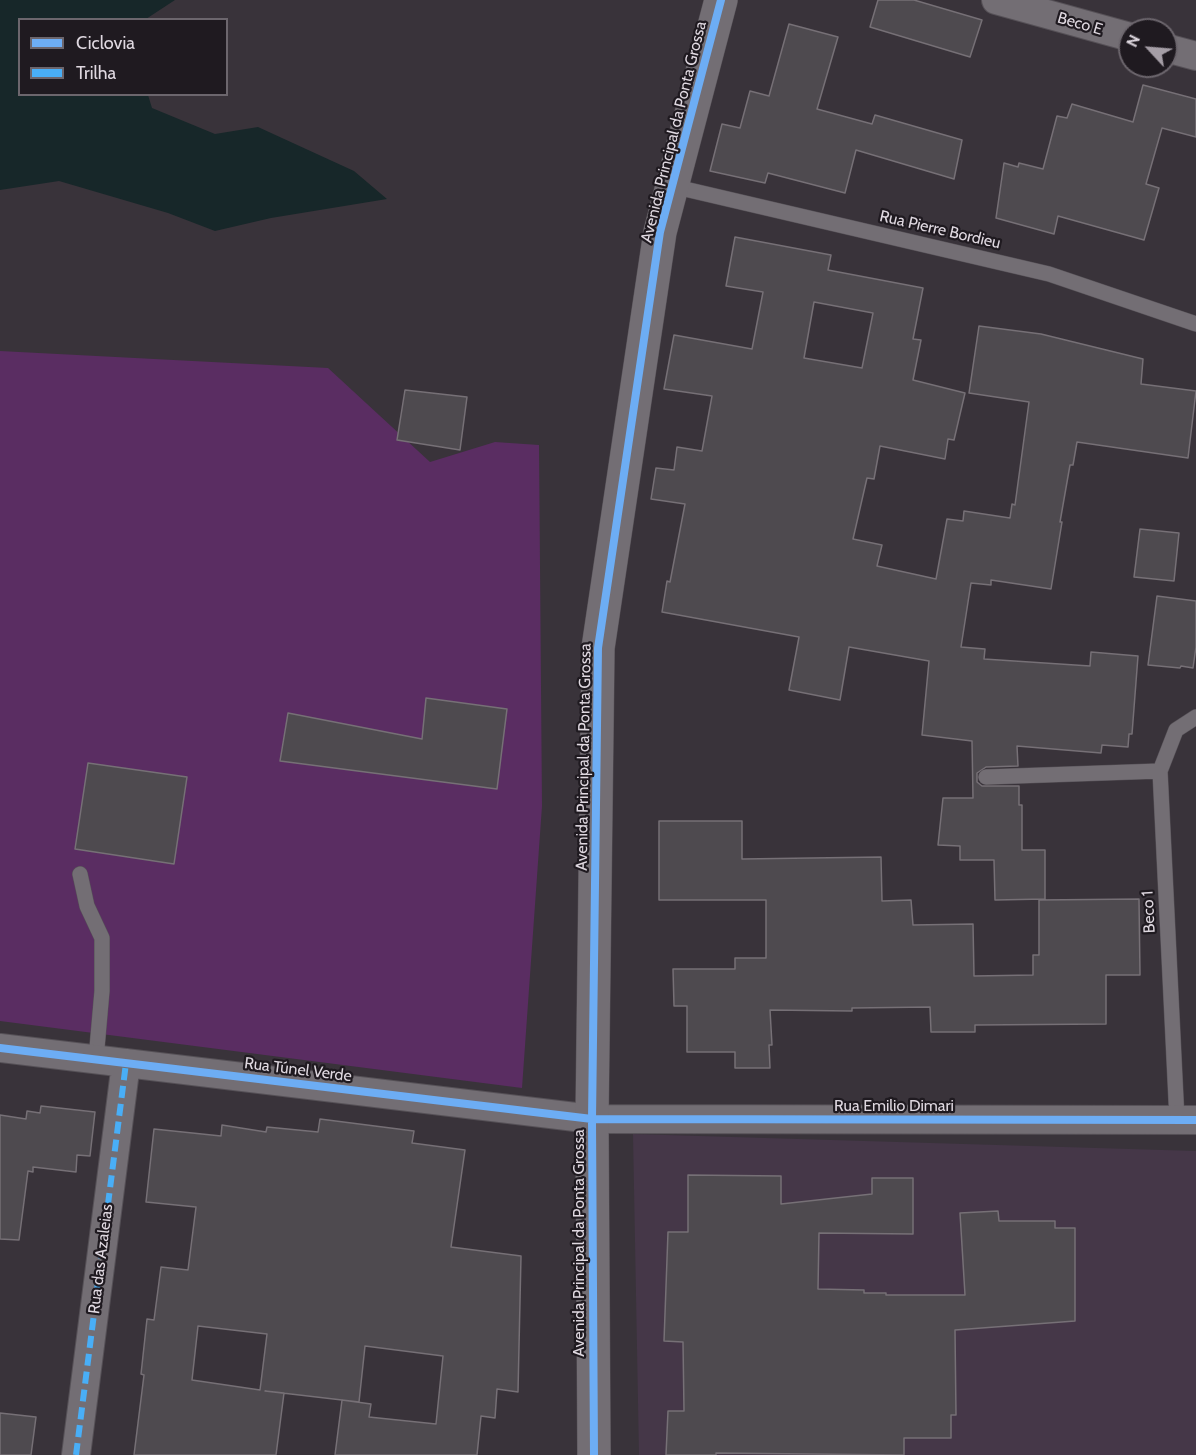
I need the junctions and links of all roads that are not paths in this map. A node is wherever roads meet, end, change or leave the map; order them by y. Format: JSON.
{"nodes":[{"id":1,"x":722,"y":0,"type":"edge"},
{"id":2,"x":996,"y":0,"type":"edge"},
{"id":3,"x":1118,"y":35,"type":"edge"},
{"id":4,"x":1178,"y":51,"type":"edge"},
{"id":5,"x":1196,"y":56,"type":"edge"},
{"id":6,"x":672,"y":186,"type":"junction"},
{"id":7,"x":1196,"y":324,"type":"edge"},
{"id":8,"x":1196,"y":717,"type":"edge"},
{"id":9,"x":1160,"y":771,"type":"junction"},
{"id":10,"x":986,"y":777,"type":"dead end"},
{"id":11,"x":80,"y":874,"type":"dead end"},
{"id":12,"x":0,"y":1048,"type":"edge"},
{"id":13,"x":96,"y":1059,"type":"junction"},
{"id":14,"x":126,"y":1063,"type":"junction"},
{"id":15,"x":592,"y":1119,"type":"junction"},
{"id":16,"x":1187,"y":1120,"type":"edge"},
{"id":17,"x":76,"y":1455,"type":"edge"},
{"id":18,"x":594,"y":1455,"type":"edge"}],
"edges":[{"from":1,"to":6,"type":"main road","name":"Avenida Principal da Ponta Grossa"},
{"from":2,"to":3,"type":"street","name":"Beco E"},
{"from":4,"to":5,"type":"street"},
{"from":6,"to":7,"type":"lane","name":"Rua Pierre Bordieu"},
{"from":6,"to":15,"type":"main road","name":"Avenida Principal da Ponta Grossa"},
{"from":8,"to":9,"type":"lane","name":"Beco 1"},
{"from":9,"to":10,"type":"lane"},
{"from":9,"to":16,"type":"lane","name":"Beco 1"},
{"from":11,"to":13,"type":"lane"},
{"from":12,"to":13,"type":"street","name":"Rua Túnel Verde"},
{"from":13,"to":14,"type":"street","name":"Rua Túnel Verde"},
{"from":14,"to":15,"type":"street","name":"Rua Túnel Verde"},
{"from":14,"to":17,"type":"street","name":"Rua das Azaleias"},
{"from":15,"to":16,"type":"street","name":"Rua Emilio Dimari"},
{"from":15,"to":18,"type":"main road","name":"Avenida Principal da Ponta Grossa"}]}
